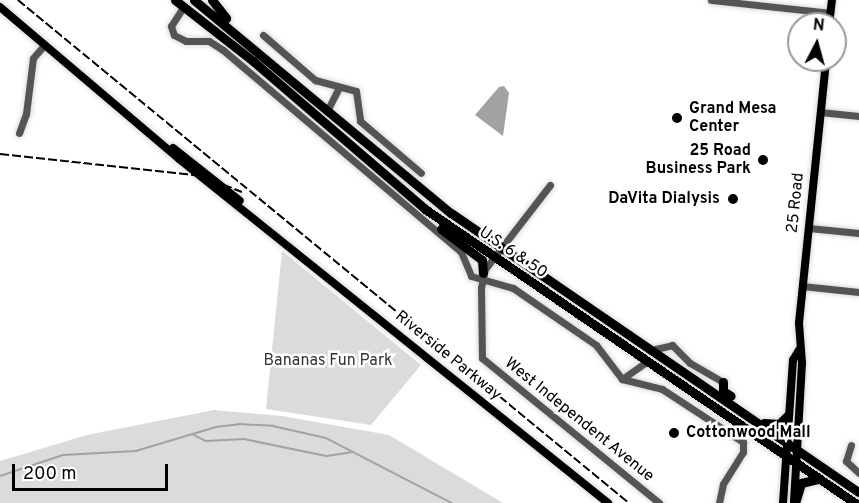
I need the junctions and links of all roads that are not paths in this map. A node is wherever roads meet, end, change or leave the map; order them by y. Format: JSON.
{"nodes":[{"id":1,"x":175,"y":0,"type":"edge"},
{"id":2,"x":194,"y":0,"type":"edge"},
{"id":3,"x":212,"y":0,"type":"edge"},
{"id":4,"x":711,"y":0,"type":"edge"},
{"id":5,"x":186,"y":3,"type":"edge"},
{"id":6,"x":0,"y":8,"type":"edge"},
{"id":7,"x":822,"y":12,"type":"edge"},
{"id":8,"x":263,"y":34,"type":"dead end"},
{"id":9,"x":250,"y":43,"type":"junction"},
{"id":10,"x":45,"y":44,"type":"junction"},
{"id":11,"x":253,"y":62,"type":"junction"},
{"id":12,"x":825,"y":72,"type":"edge"},
{"id":13,"x":339,"y":87,"type":"junction"},
{"id":14,"x":327,"y":111,"type":"junction"},
{"id":15,"x":820,"y":112,"type":"junction"},
{"id":16,"x":859,"y":116,"type":"edge"},
{"id":17,"x":19,"y":133,"type":"dead end"},
{"id":18,"x":422,"y":173,"type":"dead end"},
{"id":19,"x":550,"y":185,"type":"dead end"},
{"id":20,"x":410,"y":197,"type":"junction"},
{"id":21,"x":808,"y":228,"type":"junction"},
{"id":22,"x":859,"y":233,"type":"edge"},
{"id":23,"x":500,"y":246,"type":"junction"},
{"id":24,"x":492,"y":257,"type":"junction"},
{"id":25,"x":482,"y":276,"type":"junction"},
{"id":26,"x":802,"y":286,"type":"junction"},
{"id":27,"x":859,"y":292,"type":"edge"},
{"id":28,"x":565,"y":307,"type":"junction"},
{"id":29,"x":799,"y":349,"type":"junction"},
{"id":30,"x":651,"y":351,"type":"junction"},
{"id":31,"x":646,"y":362,"type":"junction"},
{"id":32,"x":622,"y":379,"type":"junction"},
{"id":33,"x":723,"y":382,"type":"joint"},
{"id":34,"x":718,"y":395,"type":"junction"},
{"id":35,"x":788,"y":415,"type":"junction"},
{"id":36,"x":751,"y":417,"type":"junction"},
{"id":37,"x":785,"y":440,"type":"junction"},
{"id":38,"x":850,"y":445,"type":"dead end"},
{"id":39,"x":795,"y":446,"type":"junction"},
{"id":40,"x":784,"y":455,"type":"junction"},
{"id":41,"x":794,"y":462,"type":"junction"},
{"id":42,"x":859,"y":473,"type":"edge"},
{"id":43,"x":838,"y":490,"type":"junction"},
{"id":44,"x":859,"y":492,"type":"edge"},
{"id":45,"x":608,"y":503,"type":"edge"},
{"id":46,"x":659,"y":503,"type":"edge"},
{"id":47,"x":718,"y":503,"type":"edge"},
{"id":48,"x":783,"y":503,"type":"edge"},
{"id":49,"x":794,"y":503,"type":"edge"},
{"id":50,"x":855,"y":503,"type":"edge"}],
"edges":[{"from":1,"to":5,"type":"highway","name":"U.S. 6 & 50"},
{"from":2,"to":9,"type":"highway","name":"U.S. 6 & 50"},
{"from":3,"to":9,"type":"highway"},
{"from":4,"to":7,"type":"street"},
{"from":5,"to":11,"type":"highway","name":"U.S. 6 & 50"},
{"from":5,"to":25,"type":"street"},
{"from":6,"to":10,"type":"main road","name":"Riverside Parkway"},
{"from":8,"to":13,"type":"street"},
{"from":9,"to":14,"type":"highway","name":"U.S. 6 & 50"},
{"from":10,"to":17,"type":"street"},
{"from":10,"to":45,"type":"main road","name":"Riverside Parkway"},
{"from":11,"to":14,"type":"highway"},
{"from":11,"to":20,"type":"highway","name":"U.S. 6 & 50"},
{"from":12,"to":15,"type":"main road","name":"25 Road"},
{"from":13,"to":14,"type":"street"},
{"from":13,"to":18,"type":"street"},
{"from":14,"to":23,"type":"highway","name":"U.S. 6 & 50"},
{"from":15,"to":16,"type":"street"},
{"from":15,"to":21,"type":"main road","name":"25 Road"},
{"from":19,"to":23,"type":"street"},
{"from":20,"to":23,"type":"highway"},
{"from":20,"to":24,"type":"highway","name":"U.S. 6 & 50"},
{"from":20,"to":25,"type":"highway"},
{"from":21,"to":22,"type":"street"},
{"from":21,"to":26,"type":"main road","name":"25 Road"},
{"from":23,"to":24,"type":"street"},
{"from":23,"to":30,"type":"highway","name":"U.S. 6 & 50"},
{"from":24,"to":25,"type":"street"},
{"from":24,"to":28,"type":"highway","name":"U.S. 6 & 50"},
{"from":25,"to":32,"type":"street"},
{"from":25,"to":46,"type":"street","name":"West Independent Avenue"},
{"from":26,"to":27,"type":"street"},
{"from":26,"to":29,"type":"main road","name":"25 Road"},
{"from":28,"to":30,"type":"highway"},
{"from":28,"to":31,"type":"highway","name":"U.S. 6 & 50"},
{"from":29,"to":35,"type":"main road","name":"25 Road"},
{"from":29,"to":39,"type":"main road","name":"25 Road"},
{"from":30,"to":33,"type":"street"},
{"from":30,"to":34,"type":"highway","name":"U.S. 6 & 50"},
{"from":31,"to":32,"type":"street"},
{"from":31,"to":34,"type":"highway"},
{"from":31,"to":40,"type":"highway","name":"U.S. 6 & 50"},
{"from":32,"to":47,"type":"street"},
{"from":33,"to":36,"type":"highway"},
{"from":34,"to":36,"type":"highway","name":"U.S. 6 & 50"},
{"from":35,"to":36,"type":"highway"},
{"from":35,"to":37,"type":"main road","name":"25 Road"},
{"from":36,"to":37,"type":"highway","name":"U.S. 6 & 50"},
{"from":37,"to":39,"type":"highway","name":"U.S. 6 & 50"},
{"from":37,"to":40,"type":"main road","name":"25 Road"},
{"from":38,"to":42,"type":"street"},
{"from":39,"to":41,"type":"main road","name":"25 Road"},
{"from":39,"to":44,"type":"highway","name":"U.S. 6 & 50"},
{"from":40,"to":41,"type":"highway","name":"U.S. 6 & 50"},
{"from":40,"to":48,"type":"main road","name":"25 Road"},
{"from":41,"to":43,"type":"highway","name":"U.S. 6 & 50"},
{"from":41,"to":49,"type":"main road","name":"25 Road"},
{"from":43,"to":49,"type":"highway"},
{"from":43,"to":50,"type":"highway","name":"U.S. 6 & 50"}]}
